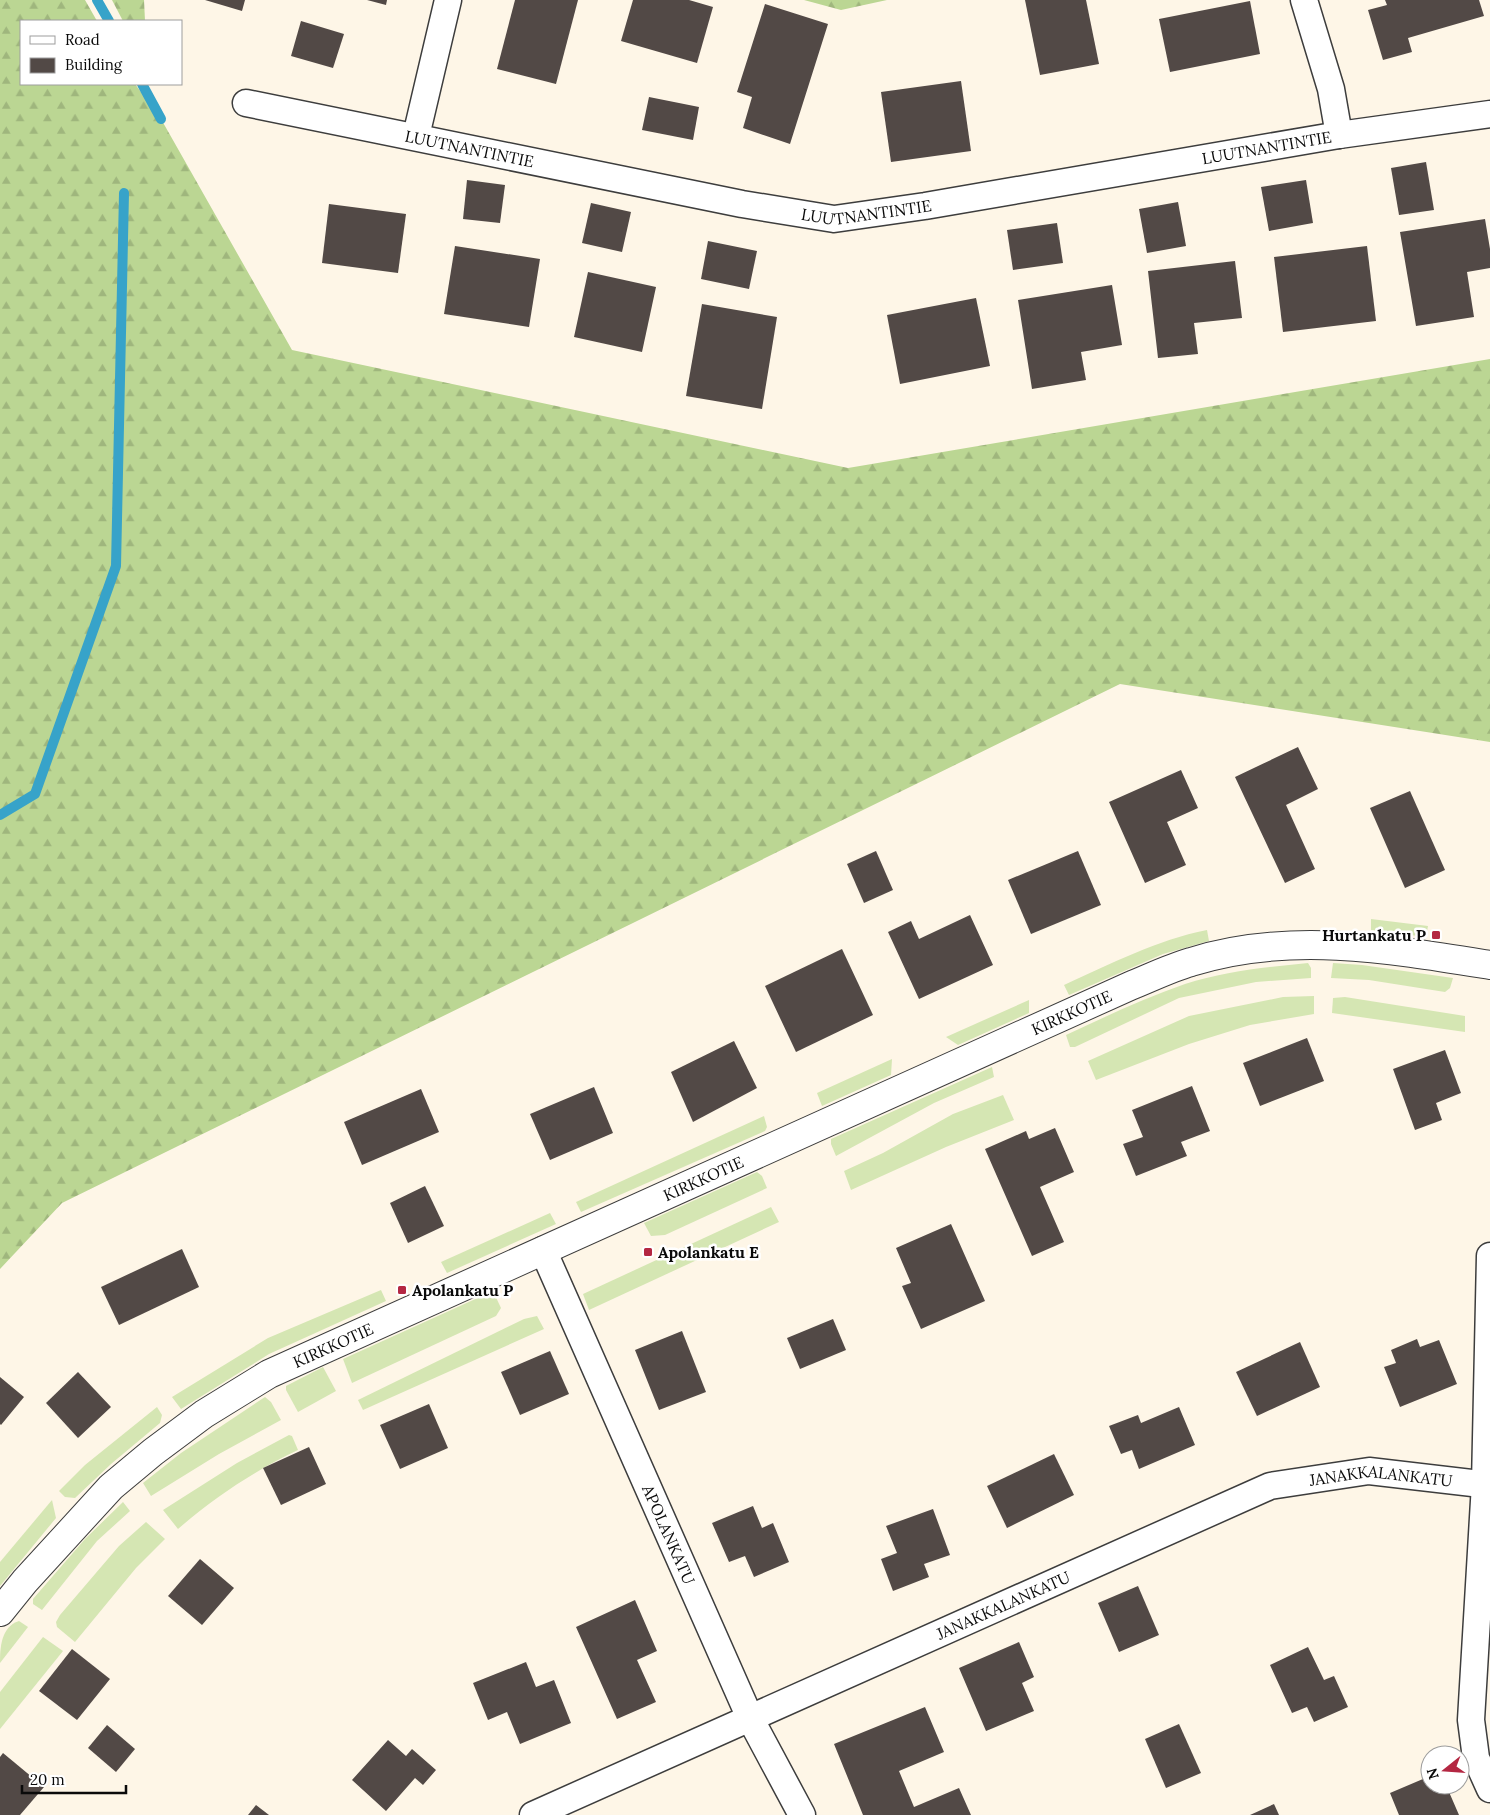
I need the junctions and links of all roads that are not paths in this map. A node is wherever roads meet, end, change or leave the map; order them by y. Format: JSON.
{"nodes":[{"id":1,"x":448,"y":0,"type":"edge"},
{"id":2,"x":1304,"y":0,"type":"edge"},
{"id":3,"x":246,"y":103,"type":"dead end"},
{"id":4,"x":1490,"y":114,"type":"edge"},
{"id":5,"x":1339,"y":135,"type":"junction"},
{"id":6,"x":416,"y":136,"type":"junction"},
{"id":7,"x":1490,"y":965,"type":"edge"},
{"id":8,"x":543,"y":1250,"type":"junction"},
{"id":9,"x":1490,"y":1256,"type":"edge"},
{"id":10,"x":1487,"y":1484,"type":"edge"},
{"id":11,"x":0,"y":1612,"type":"edge"},
{"id":12,"x":750,"y":1718,"type":"junction"},
{"id":13,"x":1490,"y":1789,"type":"edge"},
{"id":14,"x":533,"y":1815,"type":"edge"},
{"id":15,"x":802,"y":1815,"type":"edge"}],
"edges":[{"from":1,"to":6,"type":"street"},
{"from":2,"to":5,"type":"street"},
{"from":3,"to":6,"type":"street","name":"LUUTNANTINTIE"},
{"from":4,"to":5,"type":"street","name":"LUUTNANTINTIE"},
{"from":5,"to":6,"type":"street","name":"LUUTNANTINTIE"},
{"from":7,"to":8,"type":"street","name":"KIRKKOTIE"},
{"from":8,"to":11,"type":"street","name":"KIRKKOTIE"},
{"from":8,"to":12,"type":"street","name":"APOLANKATU"},
{"from":9,"to":10,"type":"street"},
{"from":10,"to":12,"type":"street","name":"JANAKKALANKATU"},
{"from":10,"to":13,"type":"street"},
{"from":12,"to":14,"type":"street","name":"JANAKKALANKATU"},
{"from":12,"to":15,"type":"street","name":"APOLANKATU"}]}
